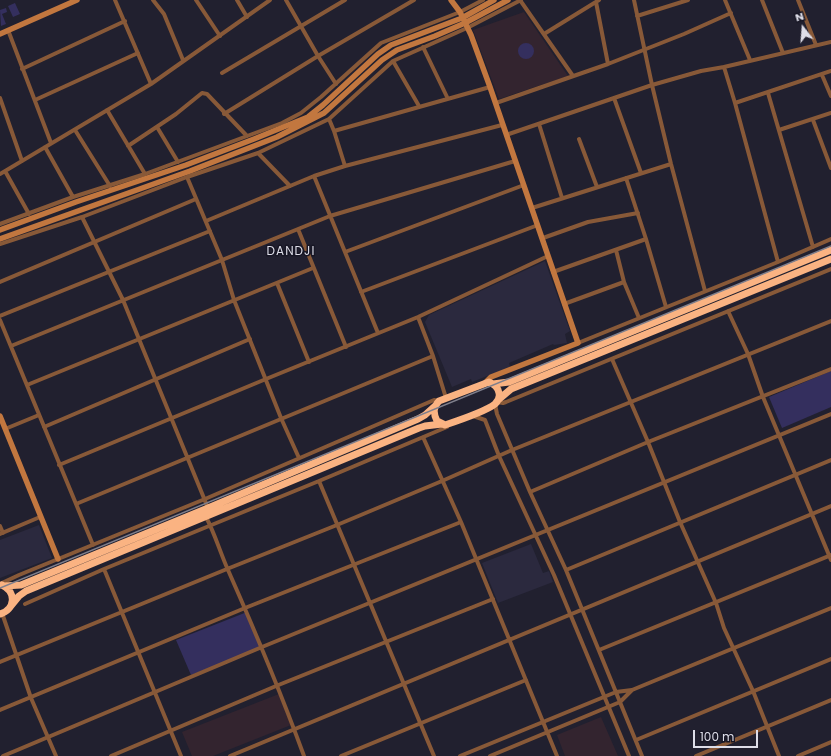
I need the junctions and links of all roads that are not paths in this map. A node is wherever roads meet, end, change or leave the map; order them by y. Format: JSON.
{"nodes":[{"id":1,"x":77,"y":0,"type":"edge"},
{"id":2,"x":115,"y":0,"type":"edge"},
{"id":3,"x":153,"y":0,"type":"edge"},
{"id":4,"x":196,"y":0,"type":"edge"},
{"id":5,"x":237,"y":0,"type":"edge"},
{"id":6,"x":270,"y":0,"type":"edge"},
{"id":7,"x":286,"y":0,"type":"edge"},
{"id":8,"x":345,"y":0,"type":"edge"},
{"id":9,"x":414,"y":0,"type":"edge"},
{"id":10,"x":451,"y":0,"type":"edge"},
{"id":11,"x":483,"y":0,"type":"edge"},
{"id":12,"x":494,"y":0,"type":"edge"},
{"id":13,"x":508,"y":0,"type":"edge"},
{"id":14,"x":521,"y":0,"type":"edge"},
{"id":15,"x":634,"y":0,"type":"edge"},
{"id":16,"x":688,"y":0,"type":"edge"},
{"id":17,"x":725,"y":0,"type":"edge"},
{"id":18,"x":762,"y":0,"type":"edge"},
{"id":19,"x":798,"y":0,"type":"edge"},
{"id":20,"x":598,"y":1,"type":"edge"},
{"id":21,"x":731,"y":13,"type":"junction"},
{"id":22,"x":247,"y":16,"type":"junction"},
{"id":23,"x":637,"y":16,"type":"junction"},
{"id":24,"x":464,"y":20,"type":"junction"},
{"id":25,"x":125,"y":21,"type":"junction"},
{"id":26,"x":301,"y":27,"type":"junction"},
{"id":27,"x":8,"y":30,"type":"junction"},
{"id":28,"x":0,"y":34,"type":"edge"},
{"id":29,"x":544,"y":34,"type":"junction"},
{"id":30,"x":220,"y":36,"type":"junction"},
{"id":31,"x":831,"y":42,"type":"edge"},
{"id":32,"x":816,"y":45,"type":"junction"},
{"id":33,"x":423,"y":47,"type":"junction"},
{"id":34,"x":644,"y":50,"type":"junction"},
{"id":35,"x":138,"y":53,"type":"junction"},
{"id":36,"x":783,"y":53,"type":"junction"},
{"id":37,"x":318,"y":56,"type":"junction"},
{"id":38,"x":184,"y":60,"type":"junction"},
{"id":39,"x":750,"y":60,"type":"junction"},
{"id":40,"x":393,"y":61,"type":"junction"},
{"id":41,"x":608,"y":64,"type":"junction"},
{"id":42,"x":724,"y":67,"type":"junction"},
{"id":43,"x":22,"y":69,"type":"junction"},
{"id":44,"x":831,"y":71,"type":"edge"},
{"id":45,"x":222,"y":73,"type":"dead end"},
{"id":46,"x":822,"y":75,"type":"junction"},
{"id":47,"x":573,"y":76,"type":"junction"},
{"id":48,"x":151,"y":84,"type":"junction"},
{"id":49,"x":336,"y":84,"type":"junction"},
{"id":50,"x":652,"y":85,"type":"junction"},
{"id":51,"x":490,"y":87,"type":"junction"},
{"id":52,"x":768,"y":93,"type":"junction"},
{"id":53,"x":831,"y":96,"type":"edge"},
{"id":54,"x":0,"y":98,"type":"edge"},
{"id":55,"x":614,"y":98,"type":"junction"},
{"id":56,"x":448,"y":99,"type":"junction"},
{"id":57,"x":35,"y":100,"type":"junction"},
{"id":58,"x":496,"y":103,"type":"junction"},
{"id":59,"x":735,"y":103,"type":"junction"},
{"id":60,"x":419,"y":106,"type":"junction"},
{"id":61,"x":107,"y":110,"type":"junction"},
{"id":62,"x":831,"y":113,"type":"edge"},
{"id":63,"x":224,"y":114,"type":"junction"},
{"id":64,"x":329,"y":119,"type":"junction"},
{"id":65,"x":813,"y":120,"type":"junction"},
{"id":66,"x":539,"y":124,"type":"junction"},
{"id":67,"x":502,"y":125,"type":"junction"},
{"id":68,"x":157,"y":127,"type":"junction"},
{"id":69,"x":75,"y":130,"type":"junction"},
{"id":70,"x":779,"y":130,"type":"junction"},
{"id":71,"x":334,"y":131,"type":"junction"},
{"id":72,"x":506,"y":135,"type":"junction"},
{"id":73,"x":246,"y":136,"type":"junction"},
{"id":74,"x":579,"y":139,"type":"dead end"},
{"id":75,"x":51,"y":143,"type":"junction"},
{"id":76,"x":128,"y":146,"type":"junction"},
{"id":77,"x":46,"y":147,"type":"junction"},
{"id":78,"x":258,"y":153,"type":"junction"},
{"id":79,"x":22,"y":161,"type":"junction"},
{"id":80,"x":515,"y":161,"type":"junction"},
{"id":81,"x":178,"y":162,"type":"junction"},
{"id":82,"x":671,"y":164,"type":"junction"},
{"id":83,"x":345,"y":166,"type":"junction"},
{"id":84,"x":831,"y":168,"type":"edge"},
{"id":85,"x":5,"y":171,"type":"junction"},
{"id":86,"x":0,"y":174,"type":"edge"},
{"id":87,"x":145,"y":174,"type":"junction"},
{"id":88,"x":641,"y":174,"type":"junction"},
{"id":89,"x":314,"y":176,"type":"junction"},
{"id":90,"x":186,"y":177,"type":"junction"},
{"id":91,"x":626,"y":178,"type":"junction"},
{"id":92,"x":524,"y":185,"type":"junction"},
{"id":93,"x":110,"y":186,"type":"junction"},
{"id":94,"x":290,"y":186,"type":"junction"},
{"id":95,"x":597,"y":187,"type":"junction"},
{"id":96,"x":73,"y":197,"type":"junction"},
{"id":97,"x":562,"y":198,"type":"junction"},
{"id":98,"x":196,"y":199,"type":"junction"},
{"id":99,"x":532,"y":208,"type":"junction"},
{"id":100,"x":638,"y":213,"type":"junction"},
{"id":101,"x":29,"y":214,"type":"junction"},
{"id":102,"x":330,"y":216,"type":"junction"},
{"id":103,"x":82,"y":217,"type":"junction"},
{"id":104,"x":206,"y":221,"type":"junction"},
{"id":105,"x":0,"y":224,"type":"edge"},
{"id":106,"x":538,"y":225,"type":"junction"},
{"id":107,"x":298,"y":229,"type":"junction"},
{"id":108,"x":0,"y":230,"type":"edge"},
{"id":109,"x":210,"y":231,"type":"junction"},
{"id":110,"x":543,"y":238,"type":"junction"},
{"id":111,"x":0,"y":239,"type":"edge"},
{"id":112,"x":646,"y":239,"type":"junction"},
{"id":113,"x":831,"y":239,"type":"edge"},
{"id":114,"x":94,"y":242,"type":"junction"},
{"id":115,"x":0,"y":244,"type":"edge"},
{"id":116,"x":822,"y":244,"type":"junction"},
{"id":117,"x":813,"y":247,"type":"junction"},
{"id":118,"x":616,"y":250,"type":"junction"},
{"id":119,"x":828,"y":251,"type":"edge"},
{"id":120,"x":345,"y":252,"type":"junction"},
{"id":121,"x":548,"y":256,"type":"junction"},
{"id":122,"x":222,"y":260,"type":"junction"},
{"id":123,"x":778,"y":262,"type":"junction"},
{"id":124,"x":830,"y":263,"type":"edge"},
{"id":125,"x":313,"y":268,"type":"junction"},
{"id":126,"x":108,"y":271,"type":"junction"},
{"id":127,"x":553,"y":272,"type":"junction"},
{"id":128,"x":0,"y":282,"type":"edge"},
{"id":129,"x":624,"y":282,"type":"junction"},
{"id":130,"x":277,"y":283,"type":"junction"},
{"id":131,"x":705,"y":291,"type":"junction"},
{"id":132,"x":361,"y":292,"type":"junction"},
{"id":133,"x":123,"y":300,"type":"junction"},
{"id":134,"x":234,"y":300,"type":"junction"},
{"id":135,"x":564,"y":304,"type":"junction"},
{"id":136,"x":666,"y":307,"type":"junction"},
{"id":137,"x":728,"y":311,"type":"junction"},
{"id":138,"x":0,"y":316,"type":"edge"},
{"id":139,"x":418,"y":317,"type":"junction"},
{"id":140,"x":639,"y":318,"type":"junction"},
{"id":141,"x":0,"y":320,"type":"edge"},
{"id":142,"x":831,"y":321,"type":"edge"},
{"id":143,"x":378,"y":334,"type":"junction"},
{"id":144,"x":139,"y":339,"type":"junction"},
{"id":145,"x":250,"y":340,"type":"junction"},
{"id":146,"x":578,"y":344,"type":"junction"},
{"id":147,"x":11,"y":346,"type":"junction"},
{"id":148,"x":346,"y":347,"type":"junction"},
{"id":149,"x":748,"y":354,"type":"junction"},
{"id":150,"x":434,"y":356,"type":"junction"},
{"id":151,"x":612,"y":359,"type":"junction"},
{"id":152,"x":309,"y":362,"type":"junction"},
{"id":153,"x":831,"y":369,"type":"edge"},
{"id":154,"x":266,"y":379,"type":"junction"},
{"id":155,"x":156,"y":380,"type":"junction"},
{"id":156,"x":485,"y":382,"type":"junction"},
{"id":157,"x":493,"y":384,"type":"junction"},
{"id":158,"x":27,"y":385,"type":"junction"},
{"id":159,"x":763,"y":397,"type":"junction"},
{"id":160,"x":440,"y":402,"type":"junction"},
{"id":161,"x":497,"y":402,"type":"junction"},
{"id":162,"x":631,"y":402,"type":"junction"},
{"id":163,"x":831,"y":414,"type":"edge"},
{"id":164,"x":39,"y":415,"type":"junction"},
{"id":165,"x":471,"y":415,"type":"junction"},
{"id":166,"x":0,"y":416,"type":"edge"},
{"id":167,"x":172,"y":418,"type":"junction"},
{"id":168,"x":281,"y":418,"type":"junction"},
{"id":169,"x":452,"y":423,"type":"junction"},
{"id":170,"x":442,"y":424,"type":"junction"},
{"id":171,"x":44,"y":427,"type":"junction"},
{"id":172,"x":5,"y":429,"type":"junction"},
{"id":173,"x":779,"y":435,"type":"junction"},
{"id":174,"x":423,"y":437,"type":"junction"},
{"id":175,"x":648,"y":442,"type":"junction"},
{"id":176,"x":512,"y":450,"type":"junction"},
{"id":177,"x":499,"y":456,"type":"junction"},
{"id":178,"x":188,"y":458,"type":"junction"},
{"id":179,"x":299,"y":458,"type":"junction"},
{"id":180,"x":831,"y":460,"type":"edge"},
{"id":181,"x":59,"y":464,"type":"junction"},
{"id":182,"x":796,"y":475,"type":"junction"},
{"id":183,"x":319,"y":481,"type":"junction"},
{"id":184,"x":442,"y":481,"type":"junction"},
{"id":185,"x":664,"y":483,"type":"junction"},
{"id":186,"x":530,"y":492,"type":"junction"},
{"id":187,"x":205,"y":499,"type":"junction"},
{"id":188,"x":76,"y":504,"type":"junction"},
{"id":189,"x":831,"y":506,"type":"edge"},
{"id":190,"x":208,"y":508,"type":"junction"},
{"id":191,"x":812,"y":514,"type":"junction"},
{"id":192,"x":206,"y":517,"type":"junction"},
{"id":193,"x":40,"y":518,"type":"junction"},
{"id":194,"x":461,"y":522,"type":"junction"},
{"id":195,"x":680,"y":522,"type":"junction"},
{"id":196,"x":337,"y":525,"type":"junction"},
{"id":197,"x":0,"y":526,"type":"edge"},
{"id":198,"x":211,"y":526,"type":"junction"},
{"id":199,"x":548,"y":530,"type":"junction"},
{"id":200,"x":1,"y":533,"type":"edge"},
{"id":201,"x":536,"y":536,"type":"junction"},
{"id":202,"x":93,"y":545,"type":"junction"},
{"id":203,"x":830,"y":557,"type":"edge"},
{"id":204,"x":58,"y":559,"type":"junction"},
{"id":205,"x":477,"y":560,"type":"junction"},
{"id":206,"x":698,"y":561,"type":"junction"},
{"id":207,"x":354,"y":565,"type":"junction"},
{"id":208,"x":227,"y":568,"type":"junction"},
{"id":209,"x":104,"y":569,"type":"junction"},
{"id":210,"x":566,"y":570,"type":"junction"},
{"id":211,"x":1,"y":585,"type":"edge"},
{"id":212,"x":493,"y":599,"type":"junction"},
{"id":213,"x":370,"y":603,"type":"junction"},
{"id":214,"x":716,"y":603,"type":"junction"},
{"id":215,"x":25,"y":604,"type":"dead end"},
{"id":216,"x":10,"y":607,"type":"junction"},
{"id":217,"x":246,"y":608,"type":"junction"},
{"id":218,"x":831,"y":608,"type":"edge"},
{"id":219,"x":582,"y":609,"type":"junction"},
{"id":220,"x":122,"y":613,"type":"junction"},
{"id":221,"x":1,"y":614,"type":"edge"},
{"id":222,"x":570,"y":614,"type":"junction"},
{"id":223,"x":509,"y":639,"type":"junction"},
{"id":224,"x":386,"y":642,"type":"junction"},
{"id":225,"x":262,"y":647,"type":"junction"},
{"id":226,"x":734,"y":648,"type":"junction"},
{"id":227,"x":599,"y":650,"type":"junction"},
{"id":228,"x":139,"y":653,"type":"junction"},
{"id":229,"x":16,"y":656,"type":"junction"},
{"id":230,"x":831,"y":659,"type":"edge"},
{"id":231,"x":0,"y":662,"type":"edge"},
{"id":232,"x":526,"y":680,"type":"junction"},
{"id":233,"x":404,"y":683,"type":"junction"},
{"id":234,"x":276,"y":686,"type":"junction"},
{"id":235,"x":632,"y":690,"type":"junction"},
{"id":236,"x":753,"y":691,"type":"junction"},
{"id":237,"x":155,"y":692,"type":"junction"},
{"id":238,"x":616,"y":692,"type":"junction"},
{"id":239,"x":604,"y":697,"type":"junction"},
{"id":240,"x":31,"y":698,"type":"junction"},
{"id":241,"x":831,"y":700,"type":"edge"},
{"id":242,"x":620,"y":702,"type":"junction"},
{"id":243,"x":608,"y":707,"type":"junction"},
{"id":244,"x":0,"y":710,"type":"edge"},
{"id":245,"x":543,"y":722,"type":"junction"},
{"id":246,"x":420,"y":723,"type":"junction"},
{"id":247,"x":767,"y":727,"type":"junction"},
{"id":248,"x":294,"y":729,"type":"junction"},
{"id":249,"x":170,"y":731,"type":"junction"},
{"id":250,"x":548,"y":732,"type":"junction"},
{"id":251,"x":48,"y":738,"type":"junction"},
{"id":252,"x":636,"y":740,"type":"junction"},
{"id":253,"x":831,"y":742,"type":"edge"},
{"id":254,"x":3,"y":756,"type":"edge"},
{"id":255,"x":56,"y":756,"type":"edge"},
{"id":256,"x":111,"y":756,"type":"edge"},
{"id":257,"x":181,"y":756,"type":"edge"},
{"id":258,"x":230,"y":756,"type":"edge"},
{"id":259,"x":304,"y":756,"type":"edge"},
{"id":260,"x":341,"y":756,"type":"edge"},
{"id":261,"x":434,"y":756,"type":"edge"},
{"id":262,"x":460,"y":756,"type":"edge"},
{"id":263,"x":490,"y":756,"type":"edge"},
{"id":264,"x":557,"y":756,"type":"edge"},
{"id":265,"x":629,"y":756,"type":"edge"},
{"id":266,"x":642,"y":756,"type":"edge"},
{"id":267,"x":696,"y":756,"type":"edge"},
{"id":268,"x":779,"y":756,"type":"edge"},
{"id":269,"x":798,"y":756,"type":"edge"}],
"edges":[{"from":1,"to":27,"type":"street"},
{"from":2,"to":25,"type":"street"},
{"from":3,"to":38,"type":"street"},
{"from":4,"to":30,"type":"street"},
{"from":5,"to":22,"type":"street"},
{"from":6,"to":22,"type":"street"},
{"from":7,"to":26,"type":"street"},
{"from":8,"to":26,"type":"street"},
{"from":9,"to":37,"type":"street"},
{"from":10,"to":24,"type":"street"},
{"from":11,"to":24,"type":"street"},
{"from":12,"to":24,"type":"street"},
{"from":13,"to":24,"type":"street"},
{"from":14,"to":24,"type":"street"},
{"from":14,"to":29,"type":"street"},
{"from":15,"to":23,"type":"street"},
{"from":16,"to":23,"type":"street"},
{"from":17,"to":21,"type":"street"},
{"from":18,"to":36,"type":"street"},
{"from":19,"to":32,"type":"street"},
{"from":20,"to":29,"type":"street"},
{"from":20,"to":41,"type":"street"},
{"from":21,"to":34,"type":"street"},
{"from":21,"to":39,"type":"street"},
{"from":22,"to":30,"type":"street"},
{"from":23,"to":34,"type":"street"},
{"from":24,"to":33,"type":"street"},
{"from":24,"to":49,"type":"street"},
{"from":24,"to":51,"type":"street"},
{"from":24,"to":108,"type":"street"},
{"from":24,"to":111,"type":"street"},
{"from":25,"to":35,"type":"street"},
{"from":25,"to":43,"type":"street"},
{"from":26,"to":37,"type":"street"},
{"from":26,"to":45,"type":"street"},
{"from":27,"to":28,"type":"street"},
{"from":27,"to":43,"type":"street"},
{"from":29,"to":47,"type":"street"},
{"from":30,"to":38,"type":"street"},
{"from":31,"to":32,"type":"street"},
{"from":32,"to":36,"type":"street"},
{"from":33,"to":40,"type":"street"},
{"from":33,"to":56,"type":"street"},
{"from":34,"to":41,"type":"street"},
{"from":34,"to":50,"type":"street"},
{"from":35,"to":48,"type":"street"},
{"from":35,"to":57,"type":"street"},
{"from":36,"to":39,"type":"street"},
{"from":37,"to":49,"type":"street"},
{"from":37,"to":63,"type":"street"},
{"from":38,"to":48,"type":"street"},
{"from":39,"to":42,"type":"street"},
{"from":40,"to":60,"type":"street"},
{"from":40,"to":64,"type":"street"},
{"from":41,"to":47,"type":"street"},
{"from":42,"to":50,"type":"street"},
{"from":42,"to":59,"type":"street"},
{"from":43,"to":57,"type":"street"},
{"from":44,"to":46,"type":"street"},
{"from":46,"to":52,"type":"street"},
{"from":46,"to":53,"type":"street"},
{"from":47,"to":58,"type":"street"},
{"from":48,"to":61,"type":"street"},
{"from":49,"to":73,"type":"street"},
{"from":50,"to":55,"type":"street"},
{"from":50,"to":82,"type":"street"},
{"from":51,"to":56,"type":"street"},
{"from":51,"to":58,"type":"street"},
{"from":52,"to":59,"type":"street"},
{"from":52,"to":70,"type":"street"},
{"from":54,"to":79,"type":"street"},
{"from":55,"to":66,"type":"street"},
{"from":55,"to":88,"type":"street"},
{"from":56,"to":60,"type":"street"},
{"from":57,"to":75,"type":"street"},
{"from":58,"to":67,"type":"street"},
{"from":59,"to":123,"type":"street"},
{"from":60,"to":71,"type":"street"},
{"from":61,"to":69,"type":"street"},
{"from":61,"to":76,"type":"street"},
{"from":62,"to":65,"type":"street"},
{"from":63,"to":68,"type":"street"},
{"from":63,"to":73,"type":"street"},
{"from":64,"to":71,"type":"street"},
{"from":64,"to":78,"type":"street"},
{"from":65,"to":70,"type":"street"},
{"from":65,"to":84,"type":"street"},
{"from":66,"to":72,"type":"street"},
{"from":66,"to":97,"type":"street"},
{"from":67,"to":72,"type":"street"},
{"from":67,"to":83,"type":"street"},
{"from":68,"to":76,"type":"street"},
{"from":68,"to":81,"type":"street"},
{"from":69,"to":75,"type":"street"},
{"from":69,"to":93,"type":"street"},
{"from":70,"to":117,"type":"street"},
{"from":71,"to":83,"type":"street"},
{"from":72,"to":80,"type":"street"},
{"from":73,"to":81,"type":"street"},
{"from":74,"to":95,"type":"street"},
{"from":75,"to":77,"type":"street"},
{"from":76,"to":87,"type":"street"},
{"from":77,"to":79,"type":"street"},
{"from":77,"to":96,"type":"street"},
{"from":78,"to":90,"type":"street"},
{"from":78,"to":94,"type":"street"},
{"from":79,"to":85,"type":"street"},
{"from":80,"to":92,"type":"street"},
{"from":80,"to":102,"type":"street"},
{"from":81,"to":87,"type":"street"},
{"from":82,"to":88,"type":"street"},
{"from":82,"to":131,"type":"street"},
{"from":83,"to":89,"type":"street"},
{"from":85,"to":86,"type":"street"},
{"from":85,"to":101,"type":"street"},
{"from":87,"to":93,"type":"street"},
{"from":88,"to":91,"type":"street"},
{"from":89,"to":94,"type":"street"},
{"from":89,"to":102,"type":"street"},
{"from":90,"to":98,"type":"street"},
{"from":90,"to":103,"type":"street"},
{"from":91,"to":95,"type":"street"},
{"from":91,"to":100,"type":"street"},
{"from":92,"to":99,"type":"street"},
{"from":92,"to":120,"type":"street"},
{"from":93,"to":96,"type":"street"},
{"from":94,"to":104,"type":"street"},
{"from":95,"to":97,"type":"street"},
{"from":96,"to":101,"type":"street"},
{"from":97,"to":99,"type":"street"},
{"from":98,"to":104,"type":"street"},
{"from":98,"to":114,"type":"street"},
{"from":99,"to":106,"type":"street"},
{"from":100,"to":110,"type":"street"},
{"from":100,"to":112,"type":"street"},
{"from":101,"to":105,"type":"street"},
{"from":102,"to":107,"type":"street"},
{"from":102,"to":120,"type":"street"},
{"from":103,"to":114,"type":"street"},
{"from":103,"to":115,"type":"street"},
{"from":104,"to":109,"type":"street"},
{"from":106,"to":110,"type":"street"},
{"from":106,"to":132,"type":"street"},
{"from":107,"to":122,"type":"street"},
{"from":107,"to":125,"type":"street"},
{"from":109,"to":122,"type":"street"},
{"from":109,"to":126,"type":"street"},
{"from":110,"to":121,"type":"street"},
{"from":112,"to":118,"type":"street"},
{"from":112,"to":136,"type":"street"},
{"from":113,"to":116,"type":"street"},
{"from":114,"to":126,"type":"street"},
{"from":114,"to":128,"type":"street"},
{"from":116,"to":117,"type":"street"},
{"from":116,"to":119,"type":"street"},
{"from":117,"to":123,"type":"street"},
{"from":118,"to":127,"type":"street"},
{"from":118,"to":129,"type":"street"},
{"from":119,"to":157,"type":"highway"},
{"from":120,"to":132,"type":"street"},
{"from":121,"to":127,"type":"street"},
{"from":121,"to":139,"type":"street"},
{"from":122,"to":133,"type":"street"},
{"from":122,"to":134,"type":"street"},
{"from":123,"to":131,"type":"street"},
{"from":124,"to":137,"type":"street"},
{"from":124,"to":161,"type":"highway"},
{"from":125,"to":130,"type":"street"},
{"from":125,"to":148,"type":"street"},
{"from":126,"to":133,"type":"street"},
{"from":126,"to":138,"type":"street"},
{"from":127,"to":135,"type":"street"},
{"from":129,"to":135,"type":"street"},
{"from":129,"to":140,"type":"street"},
{"from":130,"to":134,"type":"street"},
{"from":130,"to":152,"type":"street"},
{"from":131,"to":136,"type":"street"},
{"from":132,"to":143,"type":"street"},
{"from":133,"to":144,"type":"street"},
{"from":133,"to":147,"type":"street"},
{"from":134,"to":144,"type":"street"},
{"from":134,"to":145,"type":"street"},
{"from":135,"to":146,"type":"street"},
{"from":136,"to":140,"type":"street"},
{"from":137,"to":149,"type":"street"},
{"from":137,"to":151,"type":"street"},
{"from":139,"to":143,"type":"street"},
{"from":139,"to":150,"type":"street"},
{"from":140,"to":146,"type":"street"},
{"from":141,"to":147,"type":"street"},
{"from":142,"to":149,"type":"street"},
{"from":143,"to":148,"type":"street"},
{"from":144,"to":155,"type":"street"},
{"from":144,"to":158,"type":"street"},
{"from":145,"to":154,"type":"street"},
{"from":145,"to":155,"type":"street"},
{"from":146,"to":156,"type":"street"},
{"from":147,"to":158,"type":"street"},
{"from":148,"to":152,"type":"street"},
{"from":149,"to":159,"type":"street"},
{"from":149,"to":162,"type":"street"},
{"from":150,"to":160,"type":"street"},
{"from":150,"to":168,"type":"street"},
{"from":151,"to":161,"type":"street"},
{"from":151,"to":162,"type":"street"},
{"from":152,"to":154,"type":"street"},
{"from":153,"to":159,"type":"street"},
{"from":154,"to":167,"type":"street"},
{"from":154,"to":168,"type":"street"},
{"from":155,"to":167,"type":"street"},
{"from":155,"to":171,"type":"street"},
{"from":156,"to":157,"type":"highway"},
{"from":156,"to":160,"type":"highway"},
{"from":157,"to":161,"type":"highway"},
{"from":158,"to":164,"type":"street"},
{"from":159,"to":173,"type":"street"},
{"from":159,"to":175,"type":"street"},
{"from":160,"to":170,"type":"highway"},
{"from":160,"to":179,"type":"street"},
{"from":160,"to":190,"type":"highway"},
{"from":161,"to":165,"type":"highway"},
{"from":161,"to":176,"type":"street"},
{"from":162,"to":175,"type":"street"},
{"from":162,"to":176,"type":"street"},
{"from":163,"to":173,"type":"street"},
{"from":164,"to":171,"type":"street"},
{"from":164,"to":172,"type":"street"},
{"from":165,"to":169,"type":"highway"},
{"from":165,"to":177,"type":"street"},
{"from":166,"to":172,"type":"street"},
{"from":167,"to":178,"type":"street"},
{"from":167,"to":181,"type":"street"},
{"from":168,"to":178,"type":"street"},
{"from":168,"to":179,"type":"street"},
{"from":169,"to":170,"type":"highway"},
{"from":169,"to":174,"type":"street"},
{"from":170,"to":192,"type":"highway"},
{"from":171,"to":181,"type":"street"},
{"from":172,"to":193,"type":"street"},
{"from":173,"to":182,"type":"street"},
{"from":173,"to":185,"type":"street"},
{"from":174,"to":183,"type":"street"},
{"from":174,"to":184,"type":"street"},
{"from":175,"to":185,"type":"street"},
{"from":175,"to":186,"type":"street"},
{"from":176,"to":177,"type":"street"},
{"from":176,"to":186,"type":"street"},
{"from":177,"to":184,"type":"street"},
{"from":177,"to":201,"type":"street"},
{"from":178,"to":187,"type":"street"},
{"from":178,"to":188,"type":"street"},
{"from":179,"to":187,"type":"street"},
{"from":180,"to":182,"type":"street"},
{"from":181,"to":188,"type":"street"},
{"from":182,"to":191,"type":"street"},
{"from":182,"to":195,"type":"street"},
{"from":183,"to":196,"type":"street"},
{"from":183,"to":198,"type":"street"},
{"from":184,"to":194,"type":"street"},
{"from":184,"to":196,"type":"street"},
{"from":185,"to":195,"type":"street"},
{"from":185,"to":199,"type":"street"},
{"from":186,"to":199,"type":"street"},
{"from":187,"to":190,"type":"street"},
{"from":187,"to":202,"type":"street"},
{"from":188,"to":202,"type":"street"},
{"from":189,"to":191,"type":"street"},
{"from":190,"to":211,"type":"highway"},
{"from":191,"to":203,"type":"street"},
{"from":191,"to":206,"type":"street"},
{"from":192,"to":198,"type":"street"},
{"from":192,"to":216,"type":"highway"},
{"from":193,"to":200,"type":"street"},
{"from":193,"to":204,"type":"street"},
{"from":194,"to":205,"type":"street"},
{"from":194,"to":207,"type":"street"},
{"from":195,"to":206,"type":"street"},
{"from":195,"to":210,"type":"street"},
{"from":196,"to":207,"type":"street"},
{"from":196,"to":208,"type":"street"},
{"from":197,"to":200,"type":"street"},
{"from":198,"to":208,"type":"street"},
{"from":198,"to":209,"type":"street"},
{"from":199,"to":201,"type":"street"},
{"from":199,"to":210,"type":"street"},
{"from":201,"to":205,"type":"street"},
{"from":201,"to":222,"type":"street"},
{"from":202,"to":204,"type":"street"},
{"from":203,"to":214,"type":"street"},
{"from":204,"to":211,"type":"street"},
{"from":205,"to":212,"type":"street"},
{"from":205,"to":213,"type":"street"},
{"from":206,"to":214,"type":"street"},
{"from":206,"to":219,"type":"street"},
{"from":207,"to":213,"type":"street"},
{"from":207,"to":217,"type":"street"},
{"from":208,"to":217,"type":"street"},
{"from":208,"to":220,"type":"street"},
{"from":209,"to":215,"type":"street"},
{"from":209,"to":220,"type":"street"},
{"from":210,"to":219,"type":"street"},
{"from":211,"to":216,"type":"highway"},
{"from":212,"to":223,"type":"street"},
{"from":212,"to":224,"type":"street"},
{"from":213,"to":224,"type":"street"},
{"from":213,"to":225,"type":"street"},
{"from":214,"to":226,"type":"street"},
{"from":214,"to":227,"type":"street"},
{"from":216,"to":221,"type":"highway"},
{"from":217,"to":225,"type":"street"},
{"from":217,"to":228,"type":"street"},
{"from":218,"to":226,"type":"street"},
{"from":219,"to":222,"type":"street"},
{"from":219,"to":227,"type":"street"},
{"from":220,"to":228,"type":"street"},
{"from":220,"to":229,"type":"street"},
{"from":221,"to":229,"type":"street"},
{"from":222,"to":223,"type":"street"},
{"from":222,"to":239,"type":"street"},
{"from":223,"to":232,"type":"street"},
{"from":223,"to":233,"type":"street"},
{"from":224,"to":233,"type":"street"},
{"from":224,"to":234,"type":"street"},
{"from":225,"to":234,"type":"street"},
{"from":225,"to":237,"type":"street"},
{"from":226,"to":235,"type":"street"},
{"from":226,"to":236,"type":"street"},
{"from":227,"to":238,"type":"street"},
{"from":228,"to":237,"type":"street"},
{"from":228,"to":240,"type":"street"},
{"from":229,"to":231,"type":"street"},
{"from":229,"to":240,"type":"street"},
{"from":230,"to":236,"type":"street"},
{"from":232,"to":245,"type":"street"},
{"from":232,"to":246,"type":"street"},
{"from":233,"to":246,"type":"street"},
{"from":233,"to":248,"type":"street"},
{"from":234,"to":248,"type":"street"},
{"from":234,"to":249,"type":"street"},
{"from":235,"to":238,"type":"street"},
{"from":235,"to":242,"type":"street"},
{"from":236,"to":247,"type":"street"},
{"from":236,"to":252,"type":"street"},
{"from":237,"to":249,"type":"street"},
{"from":237,"to":251,"type":"street"},
{"from":238,"to":239,"type":"street"},
{"from":238,"to":242,"type":"street"},
{"from":239,"to":243,"type":"street"},
{"from":239,"to":245,"type":"street"},
{"from":240,"to":244,"type":"street"},
{"from":240,"to":251,"type":"street"},
{"from":241,"to":247,"type":"street"},
{"from":242,"to":243,"type":"street"},
{"from":242,"to":252,"type":"street"},
{"from":243,"to":250,"type":"street"},
{"from":243,"to":265,"type":"street"},
{"from":245,"to":250,"type":"street"},
{"from":245,"to":262,"type":"street"},
{"from":246,"to":260,"type":"street"},
{"from":246,"to":261,"type":"street"},
{"from":247,"to":267,"type":"street"},
{"from":247,"to":268,"type":"street"},
{"from":248,"to":258,"type":"street"},
{"from":248,"to":259,"type":"street"},
{"from":249,"to":256,"type":"street"},
{"from":249,"to":257,"type":"street"},
{"from":250,"to":263,"type":"street"},
{"from":250,"to":264,"type":"street"},
{"from":251,"to":254,"type":"street"},
{"from":251,"to":255,"type":"street"},
{"from":252,"to":266,"type":"street"},
{"from":253,"to":269,"type":"street"}]}
